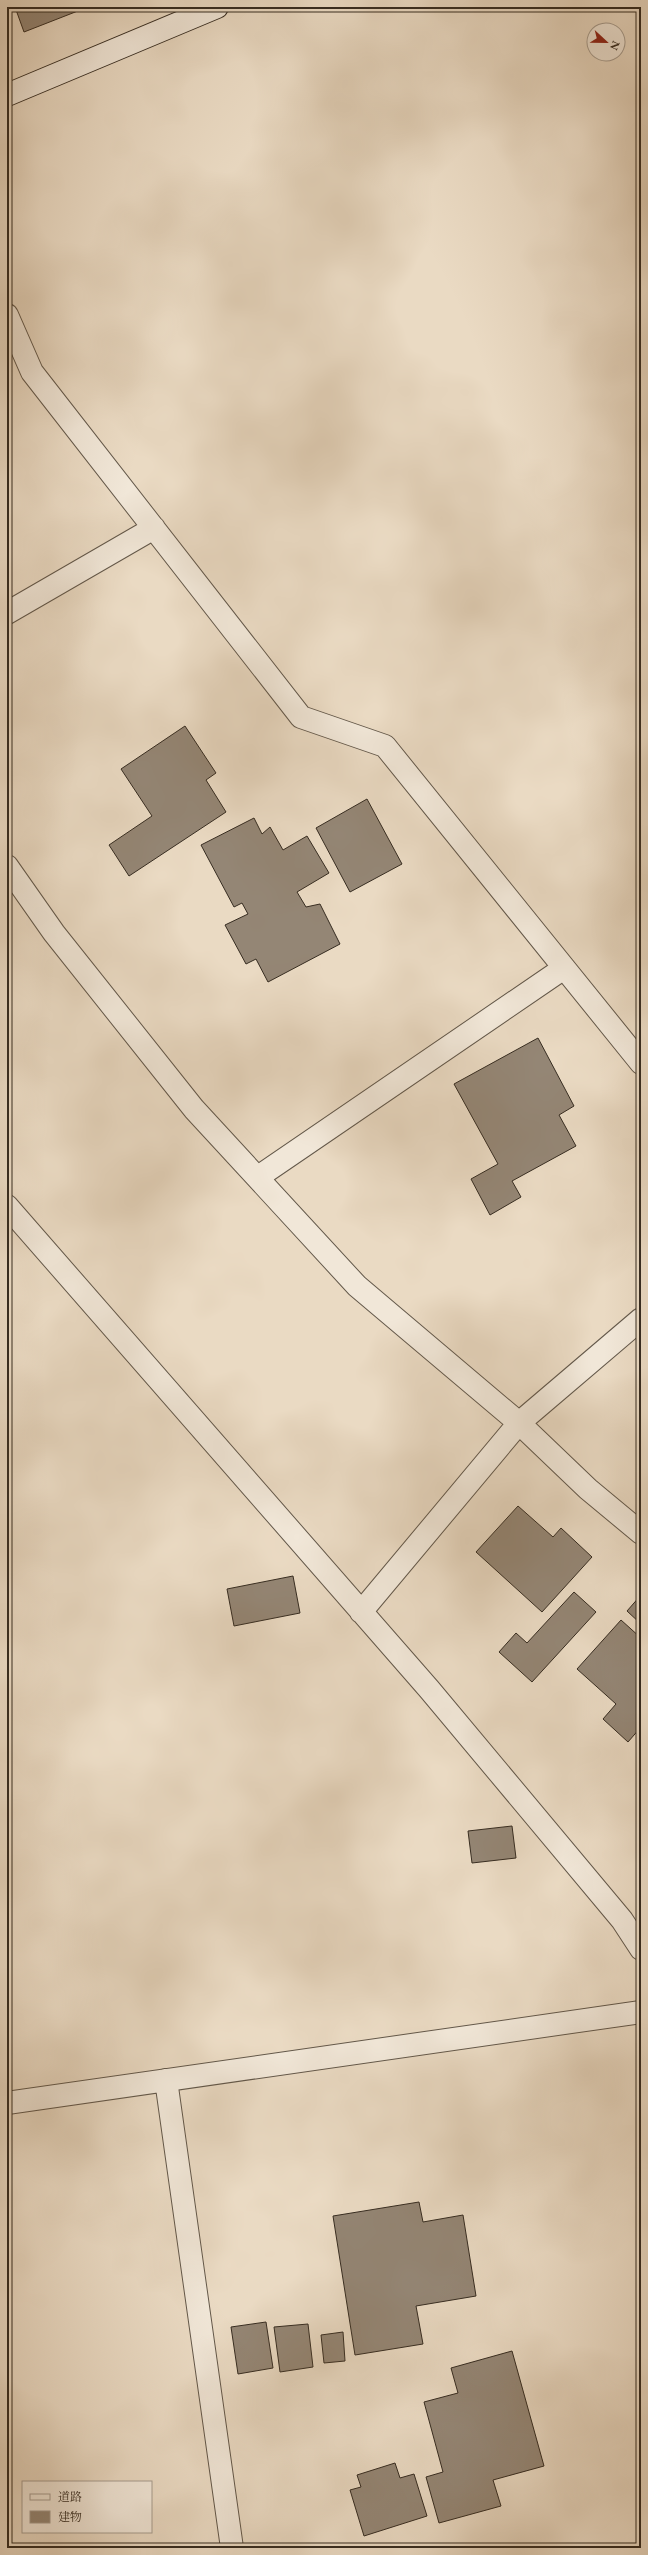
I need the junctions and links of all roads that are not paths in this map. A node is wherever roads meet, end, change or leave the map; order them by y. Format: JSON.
{"nodes":[{"id":1,"x":217,"y":7,"type":"edge"},
{"id":2,"x":7,"y":95,"type":"edge"},
{"id":3,"x":7,"y":315,"type":"edge"},
{"id":4,"x":154,"y":528,"type":"junction"},
{"id":5,"x":7,"y":613,"type":"edge"},
{"id":6,"x":7,"y":866,"type":"edge"},
{"id":7,"x":564,"y":968,"type":"junction"},
{"id":8,"x":641,"y":1063,"type":"edge"},
{"id":9,"x":258,"y":1177,"type":"junction"},
{"id":10,"x":7,"y":1206,"type":"edge"},
{"id":11,"x":641,"y":1319,"type":"edge"},
{"id":12,"x":519,"y":1423,"type":"junction"},
{"id":13,"x":641,"y":1533,"type":"edge"},
{"id":14,"x":361,"y":1612,"type":"junction"},
{"id":15,"x":641,"y":1949,"type":"edge"},
{"id":16,"x":641,"y":2012,"type":"edge"},
{"id":17,"x":166,"y":2080,"type":"junction"},
{"id":18,"x":7,"y":2104,"type":"edge"},
{"id":19,"x":232,"y":2548,"type":"edge"}],
"edges":[{"from":1,"to":2,"type":"street"},
{"from":3,"to":4,"type":"street"},
{"from":4,"to":5,"type":"street"},
{"from":4,"to":7,"type":"street"},
{"from":6,"to":9,"type":"street"},
{"from":7,"to":8,"type":"street"},
{"from":7,"to":9,"type":"street"},
{"from":9,"to":12,"type":"street"},
{"from":10,"to":14,"type":"street"},
{"from":11,"to":12,"type":"street"},
{"from":12,"to":13,"type":"street"},
{"from":12,"to":14,"type":"street"},
{"from":14,"to":15,"type":"street"},
{"from":16,"to":17,"type":"street"},
{"from":17,"to":18,"type":"street"},
{"from":17,"to":19,"type":"street"}]}
